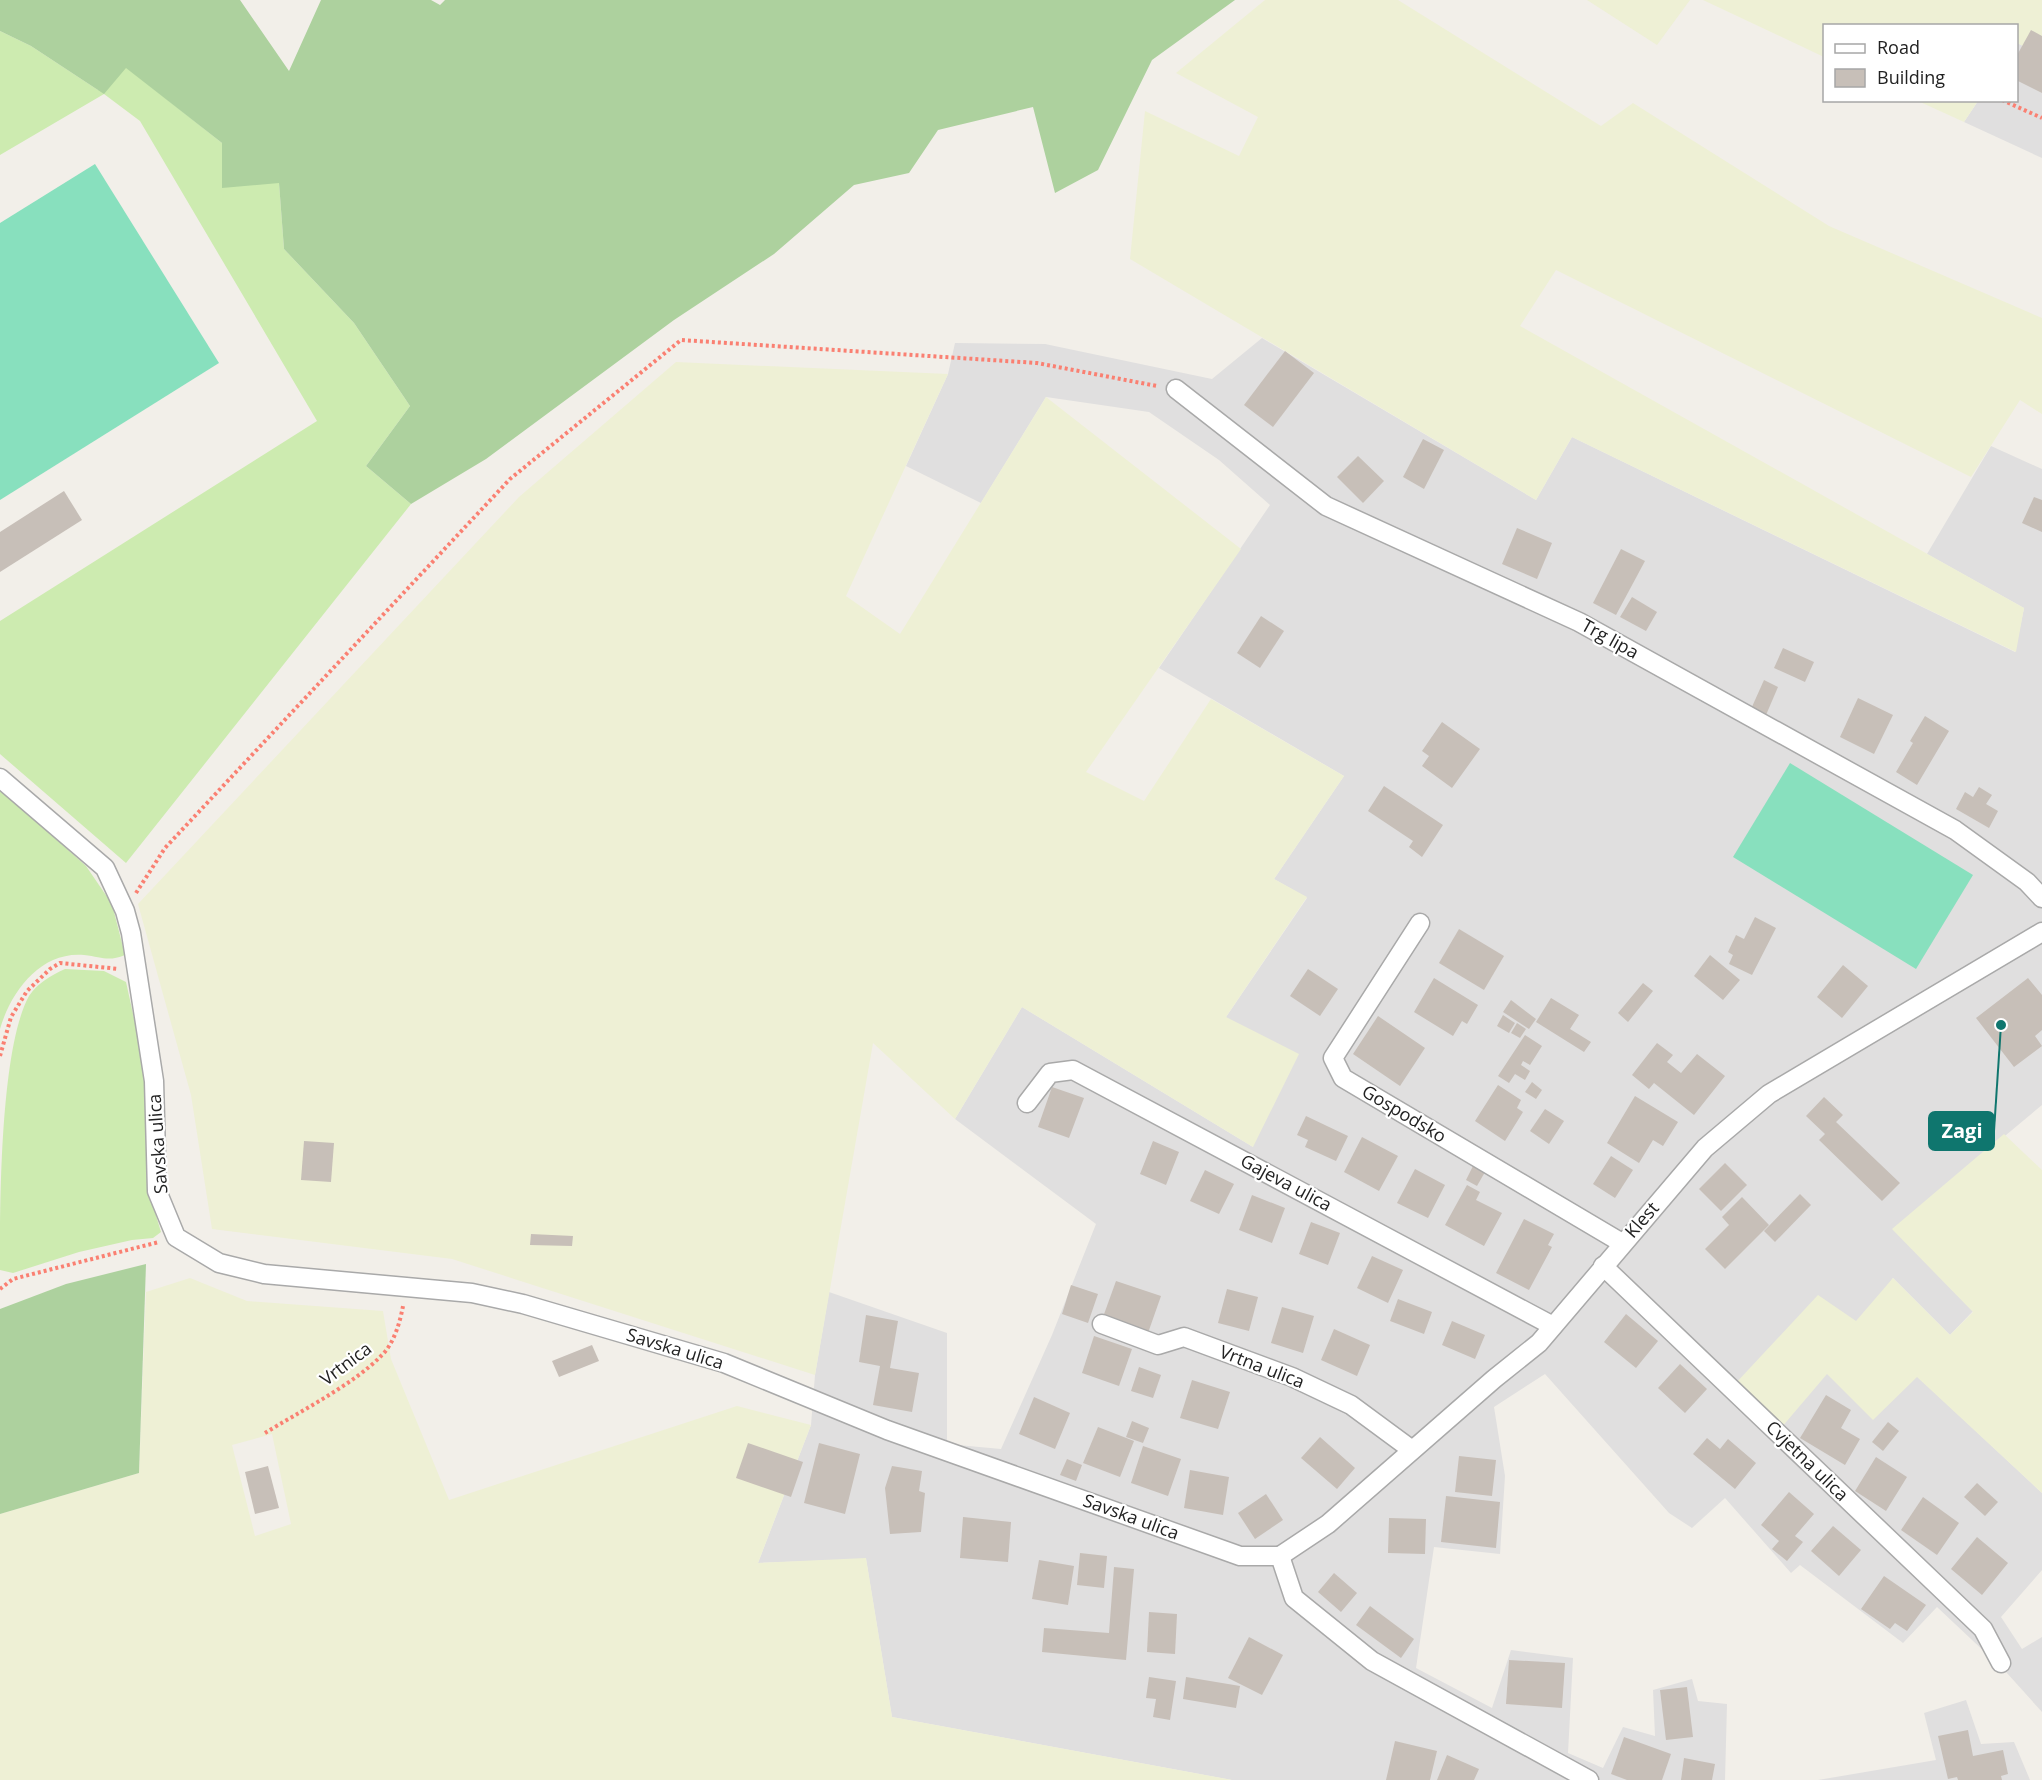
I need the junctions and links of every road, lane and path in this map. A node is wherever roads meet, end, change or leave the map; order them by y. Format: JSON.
{"nodes":[{"id":1,"x":2006,"y":102,"type":"edge"},
{"id":2,"x":2042,"y":118,"type":"edge"},
{"id":3,"x":1176,"y":389,"type":"joint"},
{"id":4,"x":0,"y":778,"type":"edge"},
{"id":5,"x":2042,"y":898,"type":"edge"},
{"id":6,"x":125,"y":911,"type":"junction"},
{"id":7,"x":1420,"y":923,"type":"dead end"},
{"id":8,"x":2042,"y":932,"type":"edge"},
{"id":9,"x":137,"y":971,"type":"junction"},
{"id":10,"x":0,"y":1056,"type":"edge"},
{"id":11,"x":1027,"y":1103,"type":"dead end"},
{"id":12,"x":176,"y":1237,"type":"junction"},
{"id":13,"x":1622,"y":1243,"type":"junction"},
{"id":14,"x":1603,"y":1266,"type":"junction"},
{"id":15,"x":407,"y":1287,"type":"junction"},
{"id":16,"x":0,"y":1289,"type":"edge"},
{"id":17,"x":1101,"y":1324,"type":"dead end"},
{"id":18,"x":1553,"y":1326,"type":"junction"},
{"id":19,"x":265,"y":1433,"type":"dead end"},
{"id":20,"x":1412,"y":1450,"type":"junction"},
{"id":21,"x":1280,"y":1556,"type":"junction"},
{"id":22,"x":2001,"y":1663,"type":"dead end"},
{"id":23,"x":1588,"y":1780,"type":"edge"}],
"edges":[{"from":1,"to":2,"type":"path"},
{"from":3,"to":5,"type":"street","name":"Trg lipa"},
{"from":3,"to":6,"type":"path"},
{"from":4,"to":6,"type":"street","name":"Savska ulica"},
{"from":6,"to":9,"type":"street","name":"Savska ulica"},
{"from":7,"to":13,"type":"street","name":"Gospodsko"},
{"from":8,"to":13,"type":"street","name":"Klest"},
{"from":9,"to":10,"type":"path"},
{"from":9,"to":12,"type":"street","name":"Savska ulica"},
{"from":11,"to":18,"type":"street","name":"Gajeva ulica"},
{"from":12,"to":15,"type":"street","name":"Savska ulica"},
{"from":12,"to":16,"type":"path"},
{"from":13,"to":14,"type":"street","name":"Klest"},
{"from":14,"to":18,"type":"street","name":"Klest"},
{"from":14,"to":22,"type":"street","name":"Cvjetna ulica"},
{"from":15,"to":19,"type":"path","name":"Vrtnica"},
{"from":15,"to":21,"type":"street","name":"Savska ulica"},
{"from":17,"to":20,"type":"street","name":"Vrtna ulica"},
{"from":18,"to":20,"type":"street","name":"Klest"},
{"from":20,"to":21,"type":"street","name":"Klest"},
{"from":21,"to":23,"type":"street"}]}
